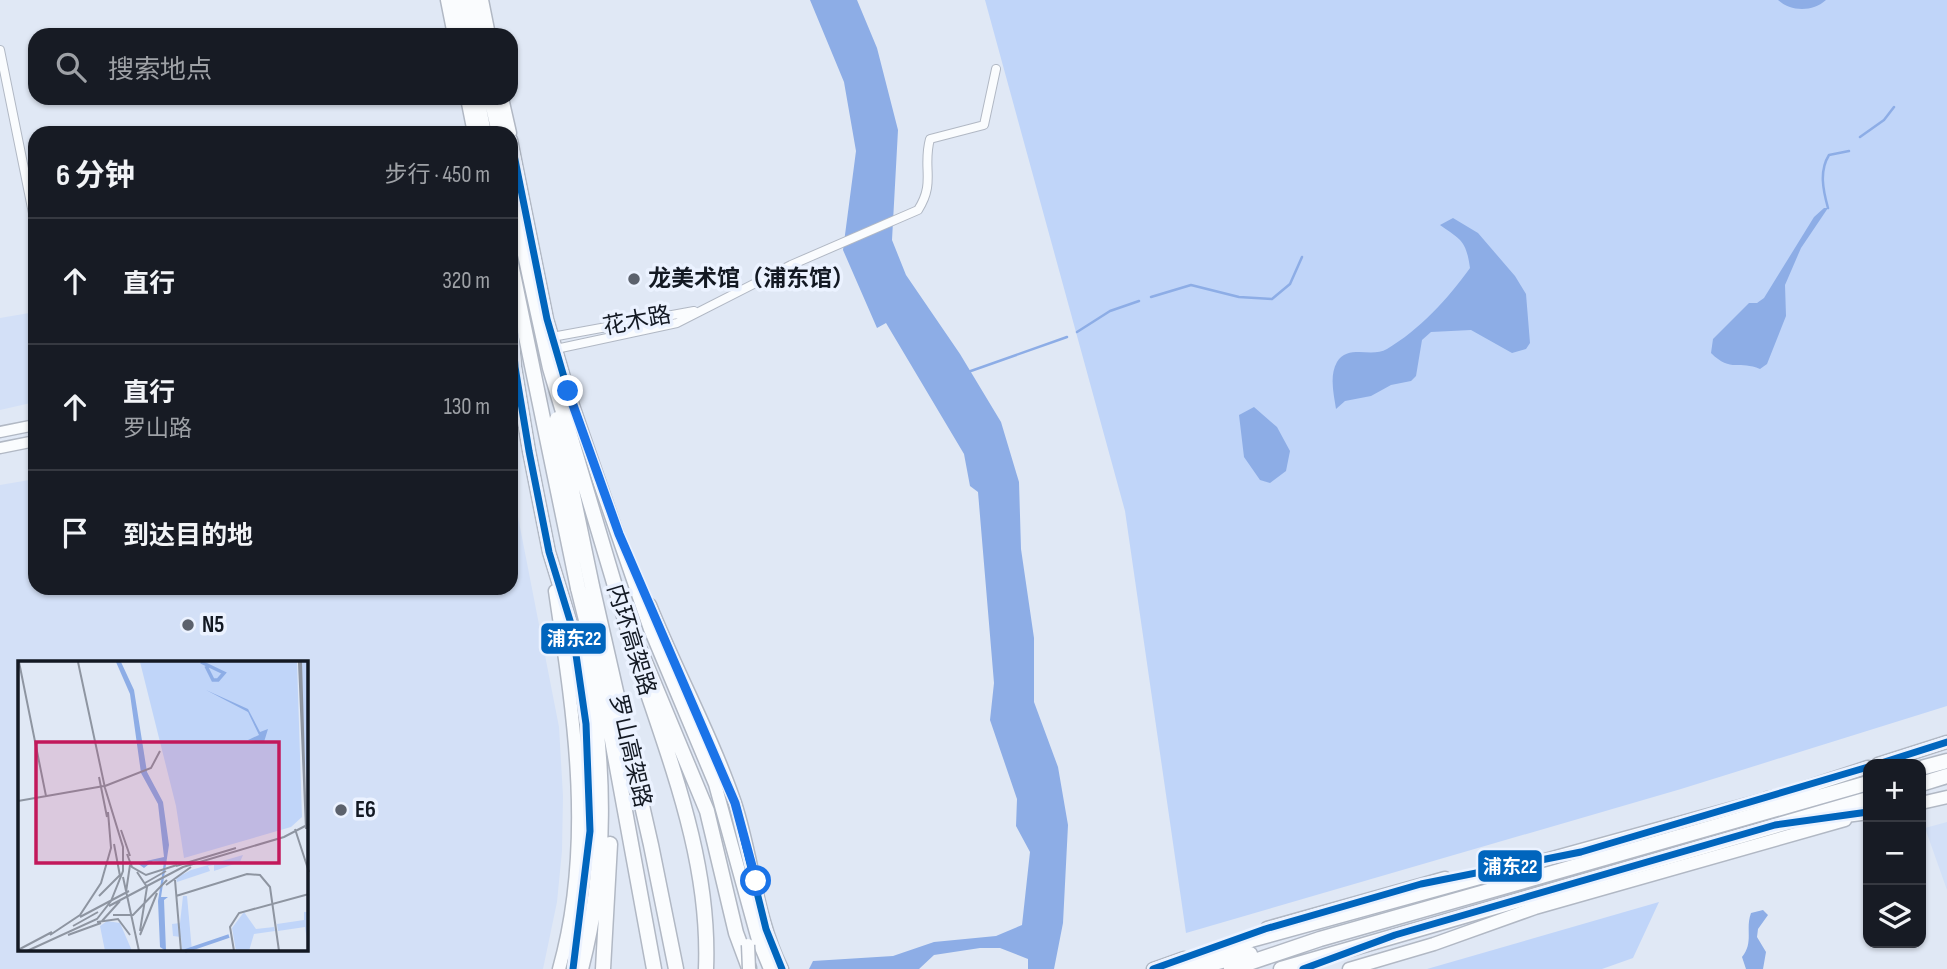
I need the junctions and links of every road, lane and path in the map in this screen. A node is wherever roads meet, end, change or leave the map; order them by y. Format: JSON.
{"nodes":[{"id":1,"x":447,"y":0,"type":"edge"},
{"id":2,"x":457,"y":0,"type":"edge"},
{"id":3,"x":470,"y":0,"type":"edge"},
{"id":4,"x":482,"y":0,"type":"edge"},
{"id":5,"x":453,"y":28,"type":"edge"},
{"id":6,"x":463,"y":28,"type":"edge"},
{"id":7,"x":476,"y":28,"type":"edge"},
{"id":8,"x":488,"y":28,"type":"edge"},
{"id":9,"x":0,"y":50,"type":"edge"},
{"id":10,"x":996,"y":69,"type":"dead end"},
{"id":11,"x":468,"y":105,"type":"edge"},
{"id":12,"x":478,"y":105,"type":"edge"},
{"id":13,"x":493,"y":105,"type":"edge"},
{"id":14,"x":503,"y":105,"type":"edge"},
{"id":15,"x":473,"y":126,"type":"edge"},
{"id":16,"x":483,"y":126,"type":"edge"},
{"id":17,"x":497,"y":126,"type":"edge"},
{"id":18,"x":508,"y":126,"type":"edge"},
{"id":19,"x":518,"y":173,"type":"edge"},
{"id":20,"x":28,"y":188,"type":"edge"},
{"id":21,"x":518,"y":223,"type":"edge"},
{"id":22,"x":518,"y":295,"type":"edge"},
{"id":23,"x":697,"y":310,"type":"junction"},
{"id":24,"x":518,"y":341,"type":"edge"},
{"id":25,"x":554,"y":343,"type":"junction"},
{"id":26,"x":518,"y":359,"type":"edge"},
{"id":27,"x":518,"y":360,"type":"edge"},
{"id":28,"x":518,"y":365,"type":"edge"},
{"id":29,"x":550,"y":368,"type":"junction"},
{"id":30,"x":568,"y":391,"type":"junction"},
{"id":31,"x":28,"y":426,"type":"edge"},
{"id":32,"x":0,"y":432,"type":"edge"},
{"id":33,"x":28,"y":442,"type":"edge"},
{"id":34,"x":0,"y":448,"type":"edge"},
{"id":35,"x":619,"y":534,"type":"junction"},
{"id":36,"x":549,"y":552,"type":"junction"},
{"id":37,"x":613,"y":582,"type":"junction"},
{"id":38,"x":585,"y":587,"type":"junction"},
{"id":39,"x":609,"y":724,"type":"junction"},
{"id":40,"x":1947,"y":742,"type":"edge"},
{"id":41,"x":1894,"y":759,"type":"edge"},
{"id":42,"x":1947,"y":761,"type":"edge"},
{"id":43,"x":1926,"y":767,"type":"edge"},
{"id":44,"x":1863,"y":769,"type":"edge"},
{"id":45,"x":1947,"y":776,"type":"edge"},
{"id":46,"x":1926,"y":782,"type":"edge"},
{"id":47,"x":1863,"y":783,"type":"edge"},
{"id":48,"x":1863,"y":783,"type":"edge"},
{"id":49,"x":1947,"y":797,"type":"edge"},
{"id":50,"x":1767,"y":799,"type":"junction"},
{"id":51,"x":1863,"y":800,"type":"edge"},
{"id":52,"x":1926,"y":802,"type":"edge"},
{"id":53,"x":1863,"y":814,"type":"edge"},
{"id":54,"x":1863,"y":814,"type":"edge"},
{"id":55,"x":1774,"y":825,"type":"junction"},
{"id":56,"x":736,"y":856,"type":"junction"},
{"id":57,"x":1514,"y":867,"type":"junction"},
{"id":58,"x":1395,"y":935,"type":"junction"},
{"id":59,"x":1320,"y":939,"type":"junction"},
{"id":60,"x":559,"y":969,"type":"edge"},
{"id":61,"x":573,"y":969,"type":"edge"},
{"id":62,"x":580,"y":969,"type":"edge"},
{"id":63,"x":603,"y":969,"type":"edge"},
{"id":64,"x":654,"y":969,"type":"edge"},
{"id":65,"x":676,"y":969,"type":"edge"},
{"id":66,"x":706,"y":969,"type":"edge"},
{"id":67,"x":750,"y":969,"type":"edge"},
{"id":68,"x":770,"y":969,"type":"edge"},
{"id":69,"x":782,"y":969,"type":"edge"},
{"id":70,"x":1153,"y":969,"type":"edge"},
{"id":71,"x":1175,"y":969,"type":"edge"},
{"id":72,"x":1190,"y":969,"type":"edge"},
{"id":73,"x":1231,"y":969,"type":"edge"},
{"id":74,"x":1281,"y":969,"type":"edge"},
{"id":75,"x":1303,"y":969,"type":"edge"},
{"id":76,"x":1349,"y":969,"type":"edge"}],
"edges":[{"from":1,"to":5,"type":"main road"},
{"from":2,"to":6,"type":"highway"},
{"from":3,"to":7,"type":"highway"},
{"from":4,"to":8,"type":"main road"},
{"from":9,"to":20,"type":"street"},
{"from":10,"to":23,"type":"street"},
{"from":11,"to":15,"type":"main road"},
{"from":12,"to":16,"type":"highway"},
{"from":13,"to":17,"type":"highway"},
{"from":14,"to":18,"type":"main road"},
{"from":19,"to":25,"type":"main road"},
{"from":21,"to":29,"type":"highway","name":"内环高架路","bridge":true},
{"from":22,"to":38,"type":"highway","name":"内环高架路","bridge":true},
{"from":23,"to":25,"type":"street","name":"花木路"},
{"from":23,"to":25,"type":"street","name":"花木路"},
{"from":24,"to":25,"type":"main road","name":"花木路"},
{"from":25,"to":26,"type":"main road","name":"花木路"},
{"from":25,"to":30,"type":"main road"},
{"from":27,"to":30,"type":"main road"},
{"from":28,"to":36,"type":"main road"},
{"from":29,"to":37,"type":"highway","name":"内环高架路","bridge":true},
{"from":29,"to":38,"type":"highway","name":"罗山高架路","bridge":true},
{"from":30,"to":35,"type":"main road"},
{"from":31,"to":32,"type":"main road"},
{"from":33,"to":34,"type":"main road"},
{"from":35,"to":56,"type":"main road"},
{"from":35,"to":69,"type":"main road"},
{"from":36,"to":60,"type":"main road"},
{"from":36,"to":61,"type":"main road"},
{"from":37,"to":66,"type":"highway","name":"内环高架路","bridge":true},
{"from":37,"to":67,"type":"highway","bridge":true},
{"from":38,"to":39,"type":"highway","name":"罗山高架路"},
{"from":38,"to":62,"type":"highway","name":"内环高架路"},
{"from":38,"to":65,"type":"highway","name":"罗山高架路"},
{"from":39,"to":63,"type":"highway"},
{"from":39,"to":64,"type":"highway","name":"罗山高架路"},
{"from":40,"to":41,"type":"main road"},
{"from":42,"to":43,"type":"highway"},
{"from":44,"to":50,"type":"main road"},
{"from":45,"to":46,"type":"highway"},
{"from":47,"to":50,"type":"highway"},
{"from":48,"to":59,"type":"highway"},
{"from":49,"to":52,"type":"main road"},
{"from":50,"to":57,"type":"main road"},
{"from":51,"to":55,"type":"highway"},
{"from":53,"to":55,"type":"highway"},
{"from":54,"to":76,"type":"main road"},
{"from":55,"to":58,"type":"highway"},
{"from":56,"to":67,"type":"main road","bridge":true},
{"from":56,"to":68,"type":"main road"},
{"from":57,"to":70,"type":"main road"},
{"from":57,"to":71,"type":"main road"},
{"from":58,"to":74,"type":"highway"},
{"from":58,"to":75,"type":"highway"},
{"from":59,"to":72,"type":"highway"},
{"from":59,"to":73,"type":"highway"}]}
